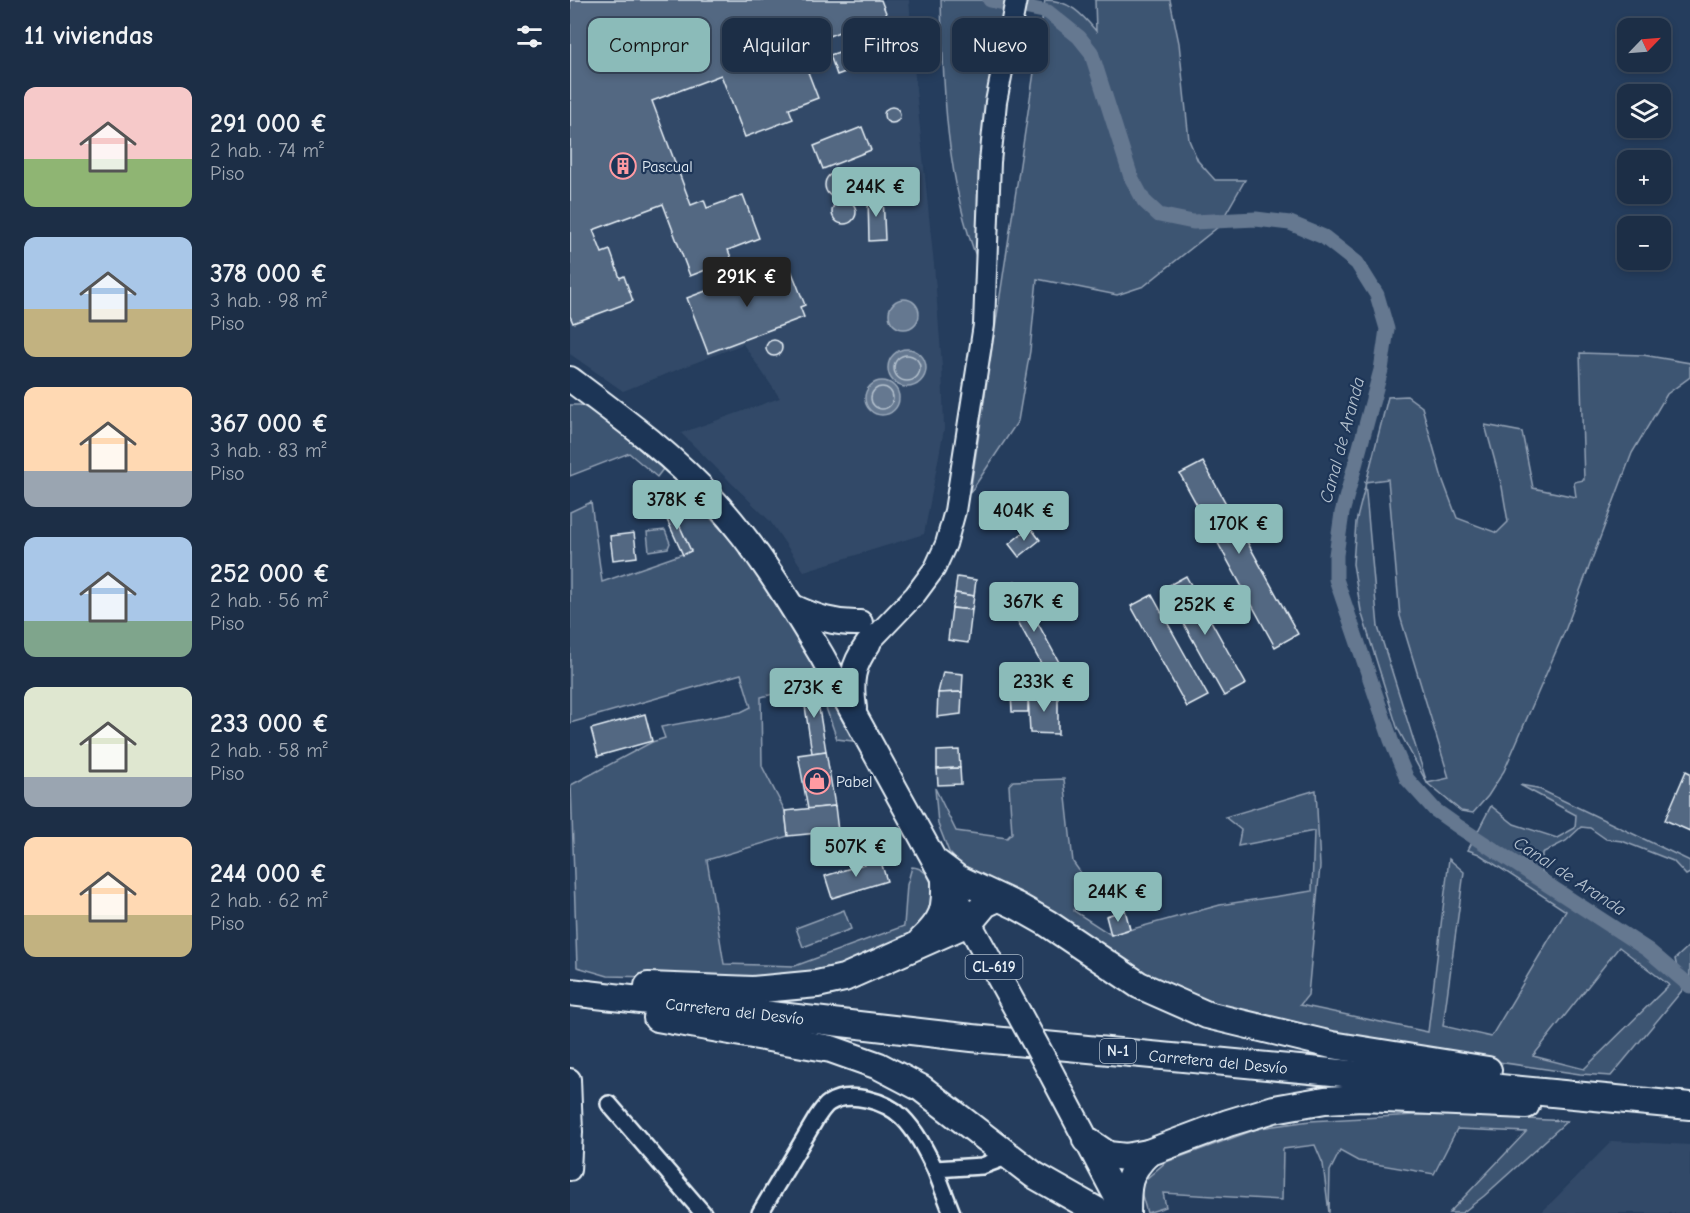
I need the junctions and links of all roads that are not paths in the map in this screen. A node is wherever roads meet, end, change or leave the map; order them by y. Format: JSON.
{"nodes":[{"id":1,"x":1015,"y":4,"type":"edge"},
{"id":2,"x":570,"y":379,"type":"edge"},
{"id":3,"x":580,"y":395,"type":"edge"},
{"id":4,"x":793,"y":607,"type":"junction"},
{"id":5,"x":864,"y":634,"type":"junction"},
{"id":6,"x":822,"y":656,"type":"junction"},
{"id":7,"x":856,"y":716,"type":"junction"},
{"id":8,"x":941,"y":871,"type":"junction"},
{"id":9,"x":998,"y":898,"type":"junction"},
{"id":10,"x":970,"y":922,"type":"junction"},
{"id":11,"x":917,"y":946,"type":"junction"},
{"id":12,"x":570,"y":993,"type":"edge"},
{"id":13,"x":570,"y":1079,"type":"edge"},
{"id":14,"x":609,"y":1104,"type":"dead end"},
{"id":15,"x":1679,"y":1104,"type":"edge"},
{"id":16,"x":1086,"y":1140,"type":"junction"},
{"id":17,"x":1148,"y":1153,"type":"junction"},
{"id":18,"x":1009,"y":1156,"type":"junction"},
{"id":19,"x":935,"y":1168,"type":"junction"},
{"id":20,"x":570,"y":1170,"type":"edge"},
{"id":21,"x":703,"y":1213,"type":"edge"},
{"id":22,"x":760,"y":1213,"type":"edge"},
{"id":23,"x":952,"y":1213,"type":"edge"},
{"id":24,"x":1101,"y":1213,"type":"edge"},
{"id":25,"x":1126,"y":1213,"type":"edge"}],
"edges":[{"from":1,"to":5,"type":"street"},
{"from":2,"to":3,"type":"main road","number":"CL-619"},
{"from":3,"to":4,"type":"main road","number":"CL-619"},
{"from":4,"to":5,"type":"main road"},
{"from":4,"to":6,"type":"main road","number":"CL-619"},
{"from":5,"to":6,"type":"main road"},
{"from":5,"to":7,"type":"main road"},
{"from":6,"to":7,"type":"main road","number":"CL-619"},
{"from":7,"to":8,"type":"main road","number":"CL-619"},
{"from":8,"to":9,"type":"highway"},
{"from":8,"to":10,"type":"main road","number":"CL-619"},
{"from":8,"to":11,"type":"highway"},
{"from":9,"to":10,"type":"highway"},
{"from":9,"to":15,"type":"highway"},
{"from":10,"to":11,"type":"highway"},
{"from":10,"to":16,"type":"main road","number":"CL-619","bridge":true},
{"from":11,"to":12,"type":"highway"},
{"from":12,"to":15,"type":"highway","name":"Carretera del Desvío","number":"N-1"},
{"from":12,"to":18,"type":"highway"},
{"from":13,"to":20,"type":"street"},
{"from":14,"to":21,"type":"street"},
{"from":15,"to":17,"type":"highway"},
{"from":16,"to":17,"type":"highway"},
{"from":16,"to":25,"type":"main road","number":"CL-619"},
{"from":17,"to":25,"type":"highway"},
{"from":18,"to":19,"type":"street"},
{"from":18,"to":24,"type":"highway"},
{"from":19,"to":22,"type":"street"},
{"from":19,"to":23,"type":"street"}]}
